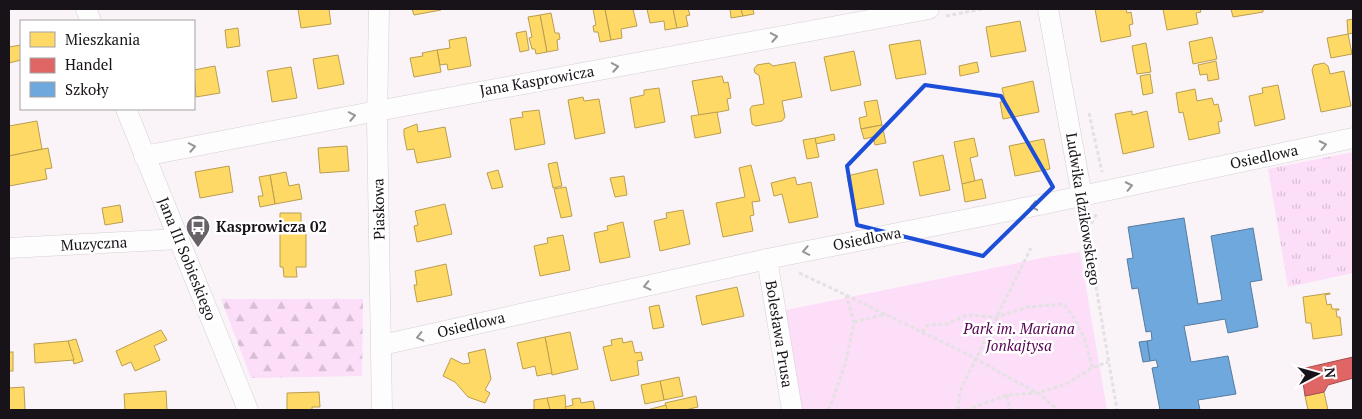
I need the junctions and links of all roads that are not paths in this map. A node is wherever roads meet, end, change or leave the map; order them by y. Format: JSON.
{"nodes":[{"id":1,"x":379,"y":9,"type":"edge"},
{"id":2,"x":929,"y":9,"type":"edge"},
{"id":3,"x":1048,"y":9,"type":"edge"},
{"id":4,"x":126,"y":110,"type":"edge"},
{"id":5,"x":377,"y":111,"type":"junction"},
{"id":6,"x":1353,"y":138,"type":"edge"},
{"id":7,"x":144,"y":156,"type":"junction"},
{"id":8,"x":1082,"y":196,"type":"junction"},
{"id":9,"x":179,"y":239,"type":"junction"},
{"id":10,"x":9,"y":248,"type":"edge"},
{"id":11,"x":767,"y":259,"type":"junction"},
{"id":12,"x":382,"y":345,"type":"junction"},
{"id":13,"x":248,"y":410,"type":"edge"},
{"id":14,"x":382,"y":410,"type":"edge"},
{"id":15,"x":792,"y":410,"type":"edge"}],
"edges":[{"from":1,"to":5,"type":"street","name":"Piaskowa"},
{"from":5,"to":2,"type":"street","name":"Jana Kasprowicza","one_way":true},
{"from":3,"to":8,"type":"street","name":"Ludwika Idzikowskiego"},
{"from":4,"to":7,"type":"street","name":"Jana III Sobieskiego"},
{"from":7,"to":5,"type":"street","name":"Jana Kasprowicza","one_way":true},
{"from":5,"to":12,"type":"street","name":"Piaskowa"},
{"from":8,"to":6,"type":"street","name":"Osiedlowa","one_way":true},
{"from":7,"to":9,"type":"street","name":"Jana III Sobieskiego"},
{"from":8,"to":11,"type":"street","name":"Osiedlowa","one_way":true},
{"from":9,"to":10,"type":"street","name":"Muzyczna"},
{"from":9,"to":13,"type":"street","name":"Jana III Sobieskiego"},
{"from":11,"to":12,"type":"street","name":"Osiedlowa","one_way":true},
{"from":11,"to":15,"type":"street","name":"Bolesława Prusa"},
{"from":12,"to":14,"type":"street","name":"Piaskowa"}]}
